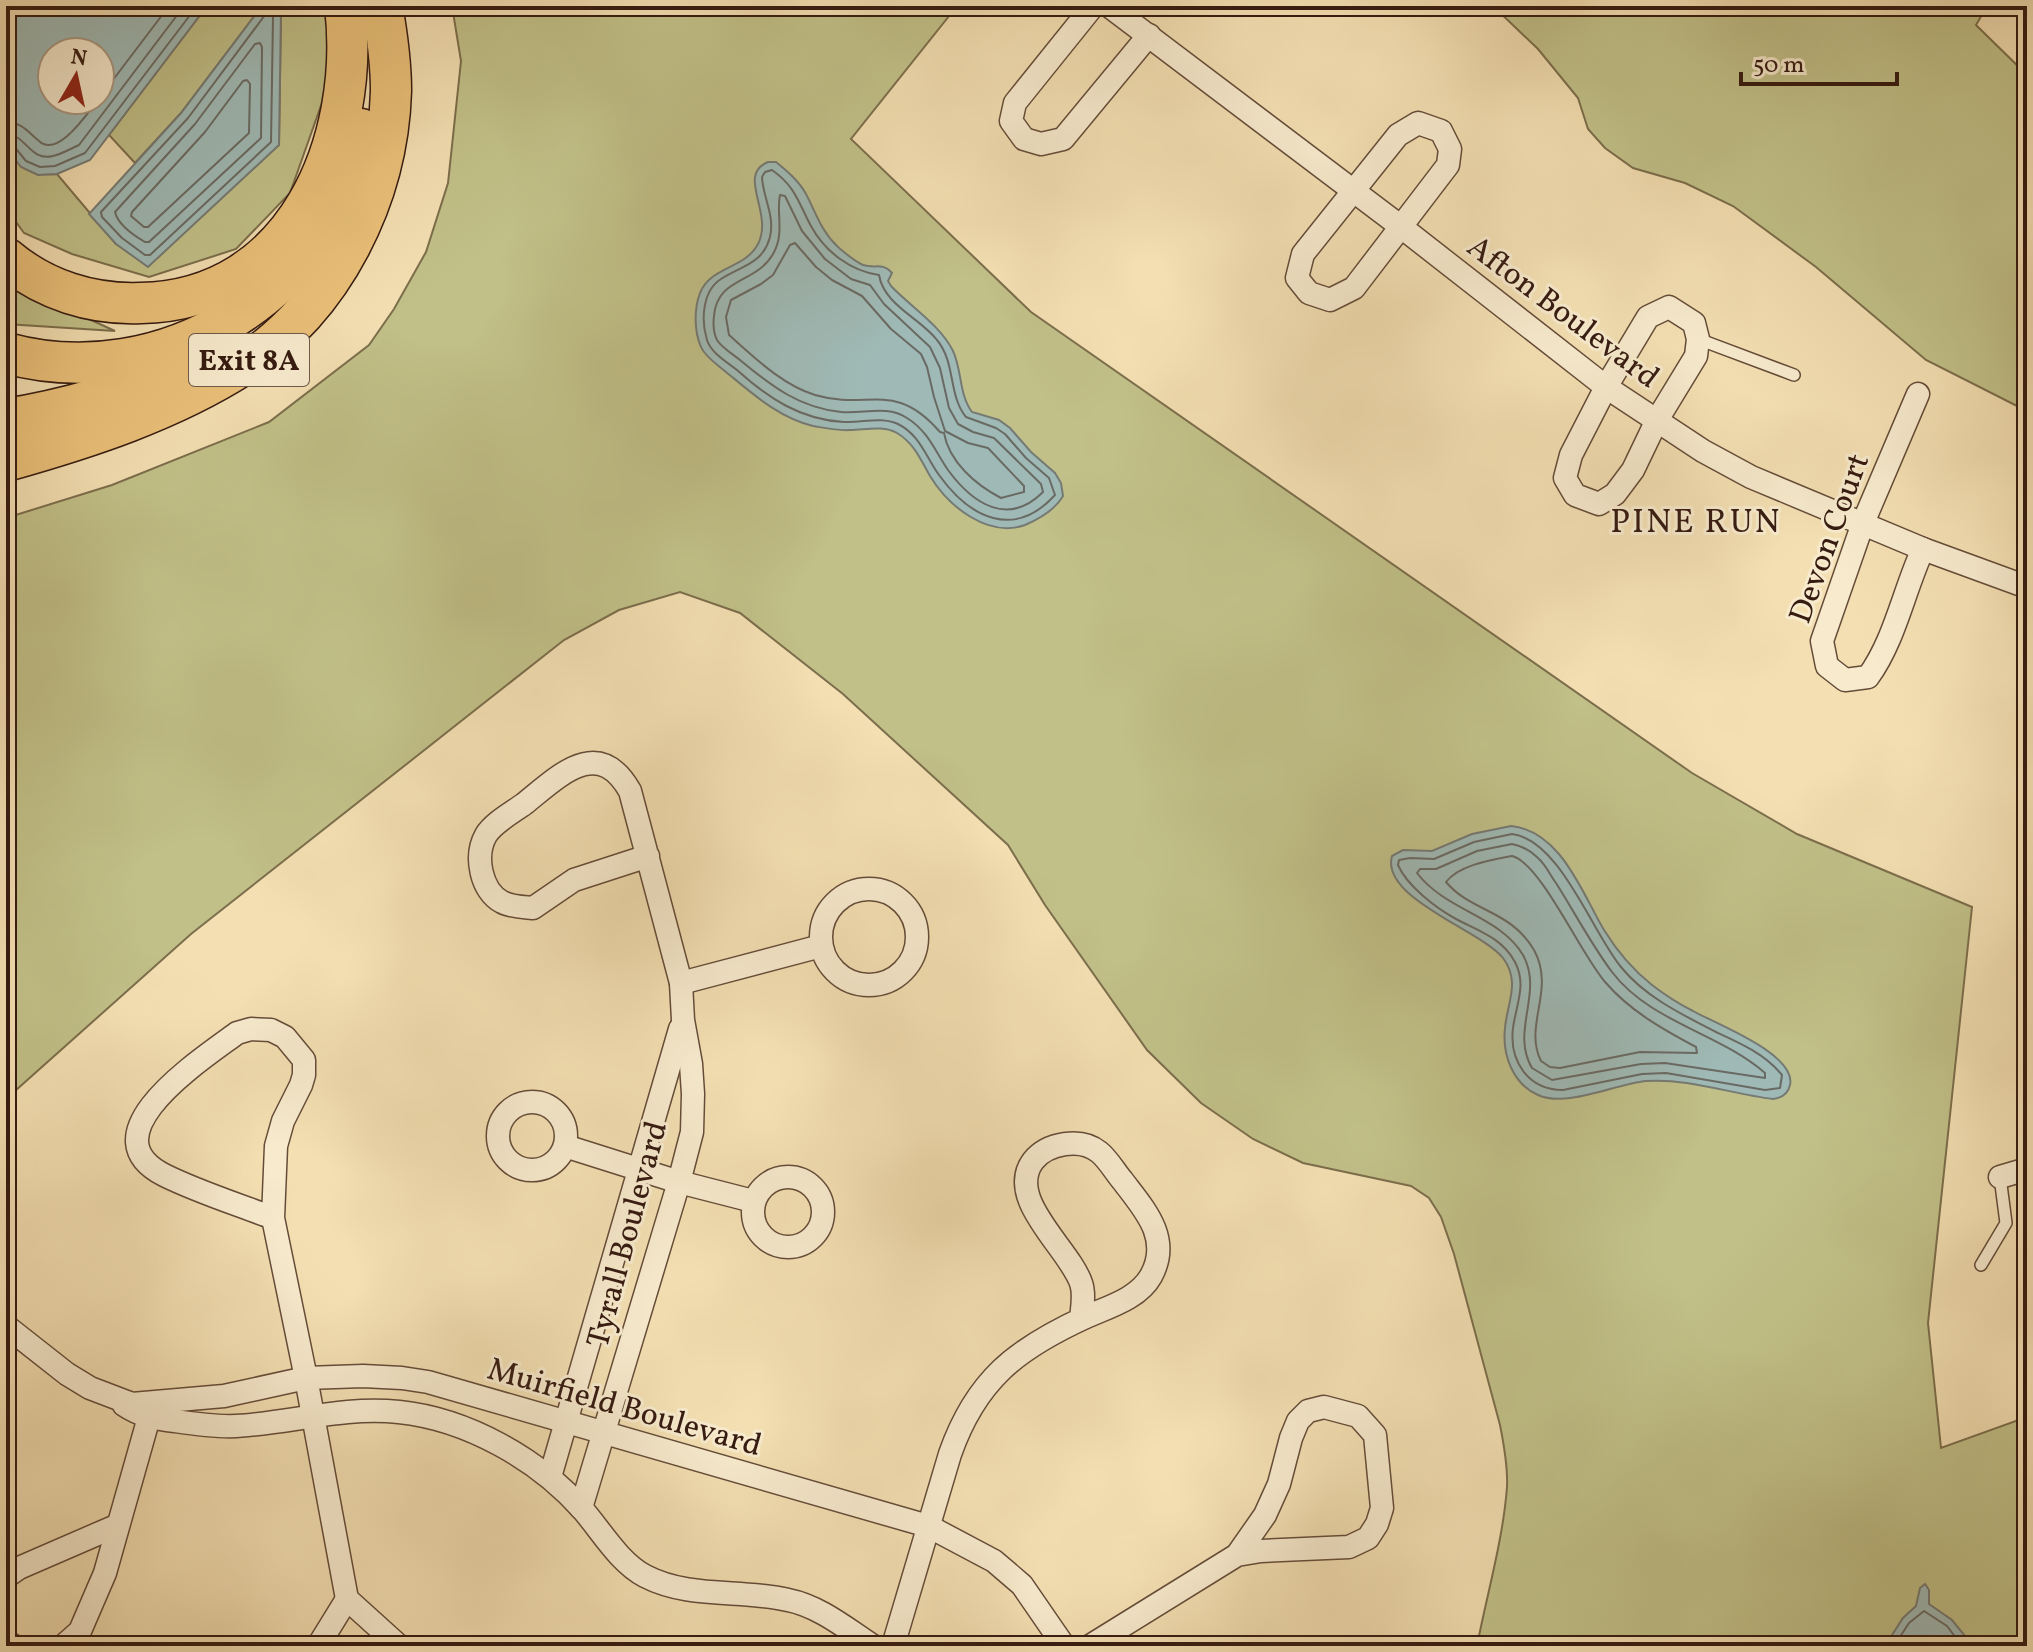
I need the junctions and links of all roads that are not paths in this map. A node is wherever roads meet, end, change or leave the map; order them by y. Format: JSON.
{"nodes":[{"id":1,"x":345,"y":6,"type":"edge"},
{"id":2,"x":359,"y":6,"type":"edge"},
{"id":3,"x":382,"y":6,"type":"edge"},
{"id":4,"x":1093,"y":6,"type":"edge"},
{"id":5,"x":1109,"y":6,"type":"edge"},
{"id":6,"x":1149,"y":35,"type":"junction"},
{"id":7,"x":385,"y":141,"type":"junction"},
{"id":8,"x":1354,"y":191,"type":"junction"},
{"id":9,"x":1400,"y":226,"type":"junction"},
{"id":10,"x":6,"y":258,"type":"edge"},
{"id":11,"x":1698,"y":339,"type":"junction"},
{"id":12,"x":6,"y":353,"type":"edge"},
{"id":13,"x":1794,"y":375,"type":"dead end"},
{"id":14,"x":1606,"y":387,"type":"junction"},
{"id":15,"x":1918,"y":394,"type":"dead end"},
{"id":16,"x":6,"y":419,"type":"edge"},
{"id":17,"x":1657,"y":420,"type":"junction"},
{"id":18,"x":6,"y":461,"type":"edge"},
{"id":19,"x":1863,"y":523,"type":"junction"},
{"id":20,"x":1923,"y":549,"type":"junction"},
{"id":21,"x":2027,"y":587,"type":"edge"},
{"id":22,"x":648,"y":856,"type":"junction"},
{"id":23,"x":821,"y":946,"type":"junction"},
{"id":24,"x":681,"y":983,"type":"junction"},
{"id":25,"x":683,"y":1020,"type":"junction"},
{"id":26,"x":565,"y":1146,"type":"dead end"},
{"id":27,"x":2027,"y":1169,"type":"edge"},
{"id":28,"x":660,"y":1176,"type":"junction"},
{"id":29,"x":2000,"y":1177,"type":"joint"},
{"id":30,"x":753,"y":1201,"type":"dead end"},
{"id":31,"x":273,"y":1218,"type":"junction"},
{"id":32,"x":1981,"y":1265,"type":"dead end"},
{"id":33,"x":1081,"y":1319,"type":"junction"},
{"id":34,"x":6,"y":1326,"type":"edge"},
{"id":35,"x":306,"y":1378,"type":"junction"},
{"id":36,"x":151,"y":1410,"type":"junction"},
{"id":37,"x":312,"y":1415,"type":"junction"},
{"id":38,"x":567,"y":1421,"type":"junction"},
{"id":39,"x":603,"y":1434,"type":"junction"},
{"id":40,"x":550,"y":1477,"type":"junction"},
{"id":41,"x":581,"y":1508,"type":"junction"},
{"id":42,"x":116,"y":1526,"type":"junction"},
{"id":43,"x":928,"y":1526,"type":"junction"},
{"id":44,"x":1237,"y":1555,"type":"junction"},
{"id":45,"x":6,"y":1577,"type":"edge"},
{"id":46,"x":347,"y":1599,"type":"junction"},
{"id":47,"x":6,"y":1641,"type":"edge"},
{"id":48,"x":14,"y":1646,"type":"edge"},
{"id":49,"x":63,"y":1646,"type":"edge"},
{"id":50,"x":318,"y":1646,"type":"edge"},
{"id":51,"x":399,"y":1646,"type":"edge"},
{"id":52,"x":873,"y":1646,"type":"edge"},
{"id":53,"x":893,"y":1646,"type":"edge"},
{"id":54,"x":1064,"y":1646,"type":"edge"},
{"id":55,"x":1090,"y":1646,"type":"edge"}],
"edges":[{"from":1,"to":10,"type":"highway"},
{"from":2,"to":12,"type":"highway"},
{"from":3,"to":7,"type":"highway"},
{"from":4,"to":6,"type":"street"},
{"from":5,"to":6,"type":"street","name":"Afton Boulevard"},
{"from":6,"to":8,"type":"street","name":"Afton Boulevard"},
{"from":7,"to":16,"type":"highway"},
{"from":7,"to":18,"type":"highway","number":"Exit 8A"},
{"from":8,"to":9,"type":"street","name":"Afton Boulevard"},
{"from":8,"to":9,"type":"street"},
{"from":8,"to":9,"type":"street"},
{"from":9,"to":14,"type":"street","name":"Afton Boulevard"},
{"from":11,"to":13,"type":"lane"},
{"from":11,"to":14,"type":"street"},
{"from":11,"to":17,"type":"street"},
{"from":14,"to":17,"type":"street","name":"Afton Boulevard"},
{"from":14,"to":17,"type":"street"},
{"from":15,"to":19,"type":"street","name":"Devon Court"},
{"from":17,"to":19,"type":"street","name":"Afton Boulevard"},
{"from":19,"to":20,"type":"street","name":"Afton Boulevard"},
{"from":19,"to":20,"type":"street","name":"Devon Court"},
{"from":20,"to":21,"type":"street","name":"Afton Boulevard"},
{"from":22,"to":22,"type":"street","name":"Tyrall Boulevard"},
{"from":22,"to":24,"type":"street","name":"Tyrall Boulevard"},
{"from":23,"to":23,"type":"street"},
{"from":23,"to":24,"type":"street"},
{"from":24,"to":25,"type":"street","name":"Tyrall Boulevard"},
{"from":25,"to":28,"type":"street","name":"Tyrall Boulevard"},
{"from":25,"to":28,"type":"street","name":"Tyrall Boulevard"},
{"from":26,"to":28,"type":"street"},
{"from":27,"to":29,"type":"street"},
{"from":28,"to":30,"type":"street"},
{"from":28,"to":38,"type":"street","name":"Tyrall Boulevard"},
{"from":28,"to":39,"type":"street","name":"Tyrall Boulevard"},
{"from":29,"to":32,"type":"lane"},
{"from":31,"to":31,"type":"street"},
{"from":31,"to":35,"type":"street"},
{"from":33,"to":33,"type":"street"},
{"from":33,"to":43,"type":"street"},
{"from":34,"to":36,"type":"street","name":"Muirfield Boulevard"},
{"from":35,"to":36,"type":"street","name":"Muirfield Boulevard"},
{"from":35,"to":37,"type":"street"},
{"from":35,"to":38,"type":"street","name":"Muirfield Boulevard"},
{"from":36,"to":37,"type":"street","name":"Muirfield Boulevard"},
{"from":36,"to":42,"type":"street"},
{"from":37,"to":40,"type":"street","name":"Muirfield Boulevard"},
{"from":37,"to":46,"type":"street"},
{"from":38,"to":39,"type":"street","name":"Muirfield Boulevard"},
{"from":38,"to":40,"type":"street","name":"Tyrall Boulevard"},
{"from":39,"to":41,"type":"street","name":"Tyrall Boulevard"},
{"from":39,"to":43,"type":"street","name":"Muirfield Boulevard"},
{"from":40,"to":41,"type":"street","name":"Muirfield Boulevard"},
{"from":41,"to":52,"type":"street","name":"Muirfield Boulevard"},
{"from":42,"to":45,"type":"street"},
{"from":42,"to":49,"type":"street"},
{"from":43,"to":53,"type":"street"},
{"from":43,"to":54,"type":"street","name":"Muirfield Boulevard"},
{"from":44,"to":44,"type":"street"},
{"from":44,"to":55,"type":"street"},
{"from":46,"to":50,"type":"street"},
{"from":46,"to":51,"type":"street"},
{"from":47,"to":48,"type":"street"}]}
